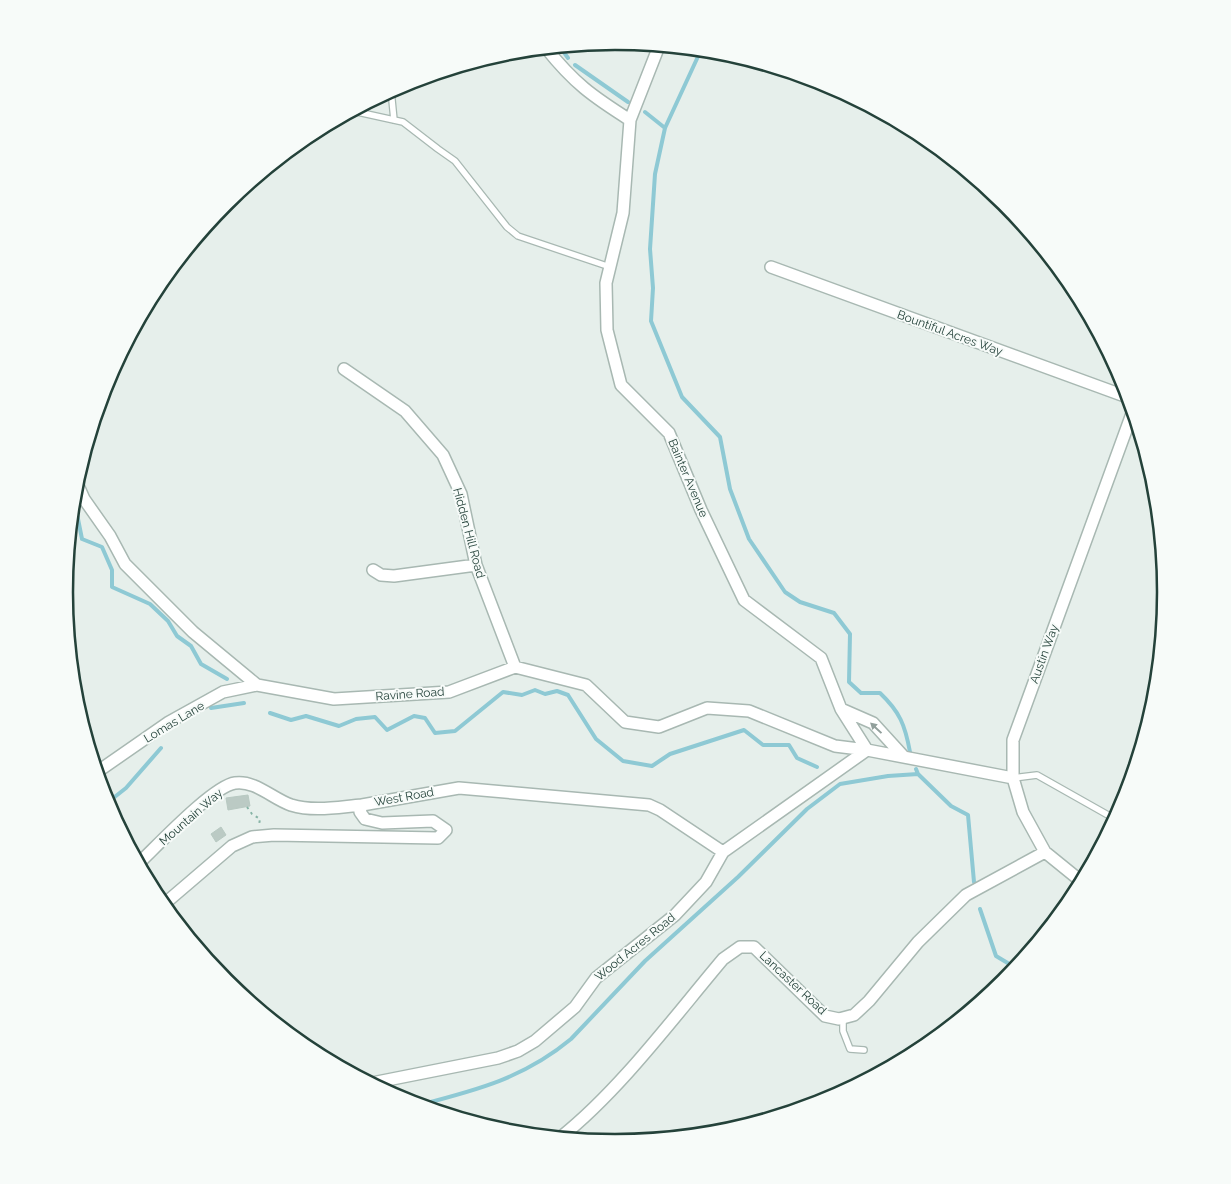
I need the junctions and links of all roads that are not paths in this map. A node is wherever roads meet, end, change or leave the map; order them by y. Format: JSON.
{"nodes":[{"id":1,"x":657,"y":52,"type":"edge"},
{"id":2,"x":551,"y":54,"type":"edge"},
{"id":3,"x":392,"y":99,"type":"edge"},
{"id":4,"x":363,"y":113,"type":"edge"},
{"id":5,"x":394,"y":120,"type":"junction"},
{"id":6,"x":630,"y":120,"type":"junction"},
{"id":7,"x":610,"y":267,"type":"junction"},
{"id":8,"x":771,"y":267,"type":"dead end"},
{"id":9,"x":344,"y":369,"type":"dead end"},
{"id":10,"x":1120,"y":394,"type":"edge"},
{"id":11,"x":1130,"y":422,"type":"edge"},
{"id":12,"x":82,"y":496,"type":"edge"},
{"id":13,"x":476,"y":565,"type":"junction"},
{"id":14,"x":373,"y":570,"type":"dead end"},
{"id":15,"x":515,"y":667,"type":"junction"},
{"id":16,"x":257,"y":686,"type":"junction"},
{"id":17,"x":841,"y":709,"type":"junction"},
{"id":18,"x":867,"y":750,"type":"junction"},
{"id":19,"x":904,"y":757,"type":"junction"},
{"id":20,"x":103,"y":768,"type":"edge"},
{"id":21,"x":1013,"y":778,"type":"junction"},
{"id":22,"x":362,"y":804,"type":"junction"},
{"id":23,"x":1109,"y":816,"type":"edge"},
{"id":24,"x":723,"y":852,"type":"junction"},
{"id":25,"x":1044,"y":852,"type":"junction"},
{"id":26,"x":144,"y":859,"type":"edge"},
{"id":27,"x":1076,"y":877,"type":"edge"},
{"id":28,"x":170,"y":899,"type":"edge"},
{"id":29,"x":843,"y":1018,"type":"junction"},
{"id":30,"x":864,"y":1050,"type":"dead end"},
{"id":31,"x":382,"y":1081,"type":"edge"},
{"id":32,"x":568,"y":1132,"type":"edge"}],
"edges":[{"from":1,"to":6,"type":"street","name":"Bainter Avenue"},
{"from":2,"to":6,"type":"street"},
{"from":3,"to":5,"type":"lane"},
{"from":4,"to":5,"type":"lane"},
{"from":5,"to":7,"type":"lane"},
{"from":6,"to":7,"type":"street","name":"Bainter Avenue"},
{"from":7,"to":17,"type":"street","name":"Bainter Avenue"},
{"from":8,"to":10,"type":"street","name":"Bountiful Acres Way"},
{"from":9,"to":13,"type":"street","name":"Hidden Hill Road"},
{"from":11,"to":21,"type":"street","name":"Austin Way"},
{"from":12,"to":16,"type":"street"},
{"from":13,"to":14,"type":"street"},
{"from":13,"to":15,"type":"street","name":"Hidden Hill Road"},
{"from":15,"to":16,"type":"street","name":"Ravine Road"},
{"from":15,"to":18,"type":"street"},
{"from":16,"to":20,"type":"street","name":"Lomas Lane"},
{"from":17,"to":18,"type":"street","name":"Bainter Avenue"},
{"from":19,"to":17,"type":"street","one_way":true},
{"from":18,"to":19,"type":"street"},
{"from":18,"to":24,"type":"street","name":"Wood Acres Road"},
{"from":19,"to":21,"type":"street"},
{"from":21,"to":23,"type":"lane"},
{"from":21,"to":25,"type":"street","name":"Austin Way"},
{"from":22,"to":24,"type":"street","name":"West Road"},
{"from":22,"to":26,"type":"street","name":"Mountain Way"},
{"from":22,"to":28,"type":"street","name":"West Road"},
{"from":24,"to":31,"type":"street","name":"Wood Acres Road"},
{"from":25,"to":27,"type":"street","name":"Austin Way"},
{"from":25,"to":29,"type":"street","name":"Lancaster Road"},
{"from":29,"to":30,"type":"lane"},
{"from":29,"to":32,"type":"street","name":"Lancaster Road"}]}
